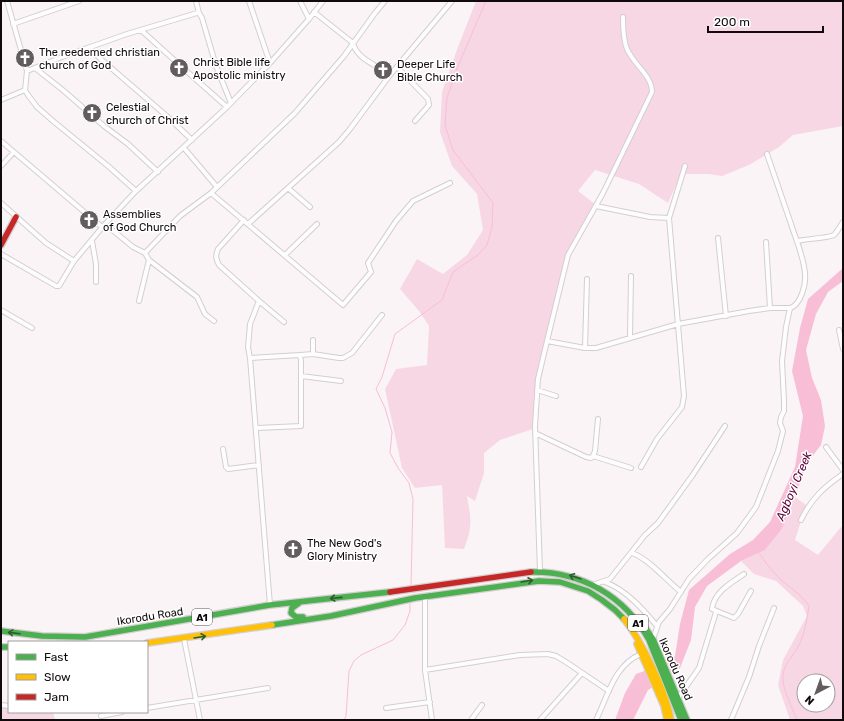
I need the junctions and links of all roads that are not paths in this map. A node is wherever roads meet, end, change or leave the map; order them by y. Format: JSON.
{"nodes":[{"id":1,"x":7,"y":1,"type":"edge"},
{"id":2,"x":79,"y":1,"type":"edge"},
{"id":3,"x":196,"y":1,"type":"edge"},
{"id":4,"x":249,"y":1,"type":"edge"},
{"id":5,"x":300,"y":1,"type":"edge"},
{"id":6,"x":322,"y":1,"type":"edge"},
{"id":7,"x":385,"y":1,"type":"edge"},
{"id":8,"x":452,"y":1,"type":"edge"},
{"id":9,"x":314,"y":12,"type":"junction"},
{"id":10,"x":199,"y":13,"type":"junction"},
{"id":11,"x":623,"y":17,"type":"dead end"},
{"id":12,"x":309,"y":19,"type":"junction"},
{"id":13,"x":13,"y":24,"type":"junction"},
{"id":14,"x":141,"y":30,"type":"junction"},
{"id":15,"x":353,"y":43,"type":"junction"},
{"id":16,"x":88,"y":48,"type":"junction"},
{"id":17,"x":270,"y":63,"type":"junction"},
{"id":18,"x":397,"y":67,"type":"junction"},
{"id":19,"x":35,"y":68,"type":"junction"},
{"id":20,"x":26,"y":71,"type":"junction"},
{"id":21,"x":390,"y":75,"type":"junction"},
{"id":22,"x":25,"y":90,"type":"junction"},
{"id":23,"x":1,"y":100,"type":"edge"},
{"id":24,"x":231,"y":103,"type":"junction"},
{"id":25,"x":227,"y":107,"type":"junction"},
{"id":26,"x":415,"y":121,"type":"dead end"},
{"id":27,"x":192,"y":140,"type":"junction"},
{"id":28,"x":1,"y":141,"type":"edge"},
{"id":29,"x":184,"y":148,"type":"junction"},
{"id":30,"x":14,"y":152,"type":"junction"},
{"id":31,"x":767,"y":154,"type":"dead end"},
{"id":32,"x":1,"y":166,"type":"edge"},
{"id":33,"x":685,"y":166,"type":"dead end"},
{"id":34,"x":158,"y":172,"type":"junction"},
{"id":35,"x":450,"y":183,"type":"dead end"},
{"id":36,"x":217,"y":187,"type":"junction"},
{"id":37,"x":288,"y":188,"type":"junction"},
{"id":38,"x":136,"y":191,"type":"junction"},
{"id":39,"x":211,"y":193,"type":"junction"},
{"id":40,"x":1,"y":203,"type":"edge"},
{"id":41,"x":310,"y":206,"type":"dead end"},
{"id":42,"x":596,"y":206,"type":"junction"},
{"id":43,"x":16,"y":217,"type":"junction"},
{"id":44,"x":669,"y":218,"type":"junction"},
{"id":45,"x":244,"y":220,"type":"junction"},
{"id":46,"x":843,"y":222,"type":"edge"},
{"id":47,"x":248,"y":224,"type":"junction"},
{"id":48,"x":317,"y":224,"type":"dead end"},
{"id":49,"x":104,"y":226,"type":"junction"},
{"id":50,"x":718,"y":238,"type":"dead end"},
{"id":51,"x":92,"y":241,"type":"junction"},
{"id":52,"x":797,"y":241,"type":"junction"},
{"id":53,"x":766,"y":242,"type":"dead end"},
{"id":54,"x":1,"y":245,"type":"edge"},
{"id":55,"x":145,"y":253,"type":"junction"},
{"id":56,"x":1,"y":254,"type":"edge"},
{"id":57,"x":285,"y":256,"type":"junction"},
{"id":58,"x":149,"y":260,"type":"junction"},
{"id":59,"x":74,"y":261,"type":"junction"},
{"id":60,"x":631,"y":276,"type":"dead end"},
{"id":61,"x":587,"y":279,"type":"dead end"},
{"id":62,"x":96,"y":282,"type":"dead end"},
{"id":63,"x":139,"y":301,"type":"dead end"},
{"id":64,"x":259,"y":301,"type":"junction"},
{"id":65,"x":770,"y":308,"type":"junction"},
{"id":66,"x":790,"y":308,"type":"junction"},
{"id":67,"x":1,"y":310,"type":"edge"},
{"id":68,"x":382,"y":315,"type":"dead end"},
{"id":69,"x":726,"y":316,"type":"junction"},
{"id":70,"x":214,"y":321,"type":"dead end"},
{"id":71,"x":284,"y":322,"type":"dead end"},
{"id":72,"x":678,"y":324,"type":"junction"},
{"id":73,"x":32,"y":328,"type":"dead end"},
{"id":74,"x":839,"y":330,"type":"dead end"},
{"id":75,"x":630,"y":337,"type":"junction"},
{"id":76,"x":313,"y":340,"type":"dead end"},
{"id":77,"x":547,"y":340,"type":"junction"},
{"id":78,"x":585,"y":348,"type":"junction"},
{"id":79,"x":843,"y":349,"type":"edge"},
{"id":80,"x":312,"y":354,"type":"junction"},
{"id":81,"x":300,"y":355,"type":"junction"},
{"id":82,"x":250,"y":358,"type":"junction"},
{"id":83,"x":301,"y":376,"type":"junction"},
{"id":84,"x":341,"y":381,"type":"dead end"},
{"id":85,"x":537,"y":390,"type":"junction"},
{"id":86,"x":556,"y":396,"type":"dead end"},
{"id":87,"x":598,"y":420,"type":"dead end"},
{"id":88,"x":725,"y":426,"type":"dead end"},
{"id":89,"x":256,"y":428,"type":"junction"},
{"id":90,"x":535,"y":433,"type":"junction"},
{"id":91,"x":826,"y":447,"type":"dead end"},
{"id":92,"x":223,"y":449,"type":"dead end"},
{"id":93,"x":593,"y":456,"type":"junction"},
{"id":94,"x":259,"y":465,"type":"junction"},
{"id":95,"x":641,"y":467,"type":"dead end"},
{"id":96,"x":631,"y":468,"type":"dead end"},
{"id":97,"x":843,"y":470,"type":"edge"},
{"id":98,"x":843,"y":474,"type":"edge"},
{"id":99,"x":801,"y":520,"type":"dead end"},
{"id":100,"x":632,"y":553,"type":"junction"},
{"id":101,"x":540,"y":571,"type":"junction"},
{"id":102,"x":744,"y":574,"type":"dead end"},
{"id":103,"x":605,"y":582,"type":"junction"},
{"id":104,"x":594,"y":584,"type":"junction"},
{"id":105,"x":751,"y":591,"type":"dead end"},
{"id":106,"x":681,"y":592,"type":"junction"},
{"id":107,"x":610,"y":594,"type":"junction"},
{"id":108,"x":421,"y":600,"type":"junction"},
{"id":109,"x":301,"y":602,"type":"junction"},
{"id":110,"x":270,"y":606,"type":"junction"},
{"id":111,"x":774,"y":608,"type":"dead end"},
{"id":112,"x":614,"y":609,"type":"junction"},
{"id":113,"x":716,"y":612,"type":"junction"},
{"id":114,"x":330,"y":616,"type":"junction"},
{"id":115,"x":657,"y":626,"type":"junction"},
{"id":116,"x":1,"y":631,"type":"edge"},
{"id":117,"x":184,"y":639,"type":"junction"},
{"id":118,"x":652,"y":639,"type":"junction"},
{"id":119,"x":148,"y":643,"type":"edge"},
{"id":120,"x":641,"y":654,"type":"junction"},
{"id":121,"x":658,"y":659,"type":"junction"},
{"id":122,"x":648,"y":663,"type":"junction"},
{"id":123,"x":425,"y":670,"type":"junction"},
{"id":124,"x":582,"y":673,"type":"junction"},
{"id":125,"x":671,"y":687,"type":"junction"},
{"id":126,"x":268,"y":688,"type":"dead end"},
{"id":127,"x":609,"y":691,"type":"junction"},
{"id":128,"x":659,"y":691,"type":"junction"},
{"id":129,"x":678,"y":698,"type":"junction"},
{"id":130,"x":196,"y":700,"type":"junction"},
{"id":131,"x":430,"y":702,"type":"junction"},
{"id":132,"x":482,"y":704,"type":"dead end"},
{"id":133,"x":148,"y":708,"type":"edge"},
{"id":134,"x":386,"y":708,"type":"dead end"},
{"id":135,"x":117,"y":713,"type":"edge"},
{"id":136,"x":101,"y":716,"type":"dead end"},
{"id":137,"x":200,"y":720,"type":"edge"},
{"id":138,"x":432,"y":720,"type":"edge"},
{"id":139,"x":471,"y":720,"type":"edge"},
{"id":140,"x":540,"y":720,"type":"edge"},
{"id":141,"x":596,"y":720,"type":"edge"},
{"id":142,"x":667,"y":720,"type":"edge"},
{"id":143,"x":671,"y":720,"type":"edge"},
{"id":144,"x":681,"y":720,"type":"edge"},
{"id":145,"x":687,"y":720,"type":"edge"},
{"id":146,"x":731,"y":720,"type":"edge"}],
"edges":[{"from":1,"to":13,"type":"street"},
{"from":2,"to":13,"type":"street"},
{"from":3,"to":10,"type":"street"},
{"from":4,"to":17,"type":"street"},
{"from":5,"to":12,"type":"street"},
{"from":6,"to":9,"type":"street"},
{"from":7,"to":15,"type":"street"},
{"from":8,"to":18,"type":"street"},
{"from":9,"to":12,"type":"street"},
{"from":9,"to":15,"type":"street"},
{"from":10,"to":14,"type":"street"},
{"from":10,"to":24,"type":"street"},
{"from":11,"to":42,"type":"street"},
{"from":12,"to":17,"type":"street"},
{"from":13,"to":20,"type":"street"},
{"from":14,"to":16,"type":"street"},
{"from":14,"to":25,"type":"street"},
{"from":15,"to":21,"type":"street"},
{"from":15,"to":36,"type":"street"},
{"from":16,"to":19,"type":"street"},
{"from":16,"to":27,"type":"street"},
{"from":17,"to":24,"type":"street"},
{"from":18,"to":21,"type":"street"},
{"from":18,"to":26,"type":"street"},
{"from":19,"to":20,"type":"street"},
{"from":19,"to":34,"type":"street"},
{"from":20,"to":22,"type":"street"},
{"from":21,"to":37,"type":"street"},
{"from":22,"to":23,"type":"street"},
{"from":22,"to":38,"type":"street"},
{"from":24,"to":25,"type":"street"},
{"from":25,"to":27,"type":"street"},
{"from":27,"to":29,"type":"street"},
{"from":28,"to":30,"type":"street"},
{"from":29,"to":34,"type":"street"},
{"from":29,"to":36,"type":"street"},
{"from":30,"to":32,"type":"street"},
{"from":30,"to":49,"type":"street"},
{"from":31,"to":52,"type":"street"},
{"from":33,"to":44,"type":"street"},
{"from":34,"to":38,"type":"street"},
{"from":35,"to":57,"type":"street"},
{"from":36,"to":39,"type":"street"},
{"from":37,"to":41,"type":"street"},
{"from":37,"to":47,"type":"street"},
{"from":38,"to":49,"type":"street"},
{"from":39,"to":45,"type":"street"},
{"from":39,"to":55,"type":"street"},
{"from":40,"to":43,"type":"street"},
{"from":42,"to":44,"type":"street"},
{"from":42,"to":77,"type":"street"},
{"from":43,"to":54,"type":"main road"},
{"from":43,"to":59,"type":"street"},
{"from":44,"to":72,"type":"street"},
{"from":45,"to":47,"type":"street"},
{"from":45,"to":64,"type":"street"},
{"from":46,"to":52,"type":"street"},
{"from":47,"to":57,"type":"street"},
{"from":48,"to":57,"type":"street"},
{"from":49,"to":51,"type":"street"},
{"from":49,"to":55,"type":"street"},
{"from":50,"to":69,"type":"street"},
{"from":51,"to":59,"type":"street"},
{"from":51,"to":62,"type":"street"},
{"from":52,"to":66,"type":"street"},
{"from":53,"to":65,"type":"street"},
{"from":55,"to":58,"type":"street"},
{"from":56,"to":59,"type":"street"},
{"from":58,"to":63,"type":"street"},
{"from":58,"to":70,"type":"street"},
{"from":60,"to":75,"type":"street"},
{"from":61,"to":78,"type":"street"},
{"from":64,"to":71,"type":"street"},
{"from":64,"to":82,"type":"street"},
{"from":65,"to":66,"type":"street"},
{"from":65,"to":69,"type":"street"},
{"from":66,"to":106,"type":"street"},
{"from":67,"to":73,"type":"street"},
{"from":68,"to":80,"type":"street"},
{"from":69,"to":72,"type":"street"},
{"from":72,"to":75,"type":"street"},
{"from":72,"to":95,"type":"street"},
{"from":74,"to":79,"type":"street"},
{"from":75,"to":78,"type":"street"},
{"from":76,"to":80,"type":"street"},
{"from":77,"to":78,"type":"street"},
{"from":77,"to":85,"type":"street"},
{"from":80,"to":81,"type":"street"},
{"from":81,"to":82,"type":"street"},
{"from":81,"to":83,"type":"street"},
{"from":82,"to":89,"type":"street"},
{"from":83,"to":84,"type":"street"},
{"from":83,"to":89,"type":"street"},
{"from":85,"to":86,"type":"street"},
{"from":85,"to":90,"type":"street"},
{"from":87,"to":93,"type":"street"},
{"from":88,"to":100,"type":"street"},
{"from":89,"to":94,"type":"street"},
{"from":90,"to":93,"type":"street"},
{"from":90,"to":101,"type":"street"},
{"from":91,"to":97,"type":"street"},
{"from":92,"to":94,"type":"street"},
{"from":93,"to":96,"type":"street"},
{"from":94,"to":110,"type":"street"},
{"from":98,"to":99,"type":"street"},
{"from":100,"to":103,"type":"street"},
{"from":100,"to":106,"type":"street"},
{"from":104,"to":101,"type":"main road","name":"Ikorodu Road","number":"A1","one_way":true},
{"from":101,"to":109,"type":"main road","name":"Ikorodu Road","number":"A1","one_way":true},
{"from":102,"to":113,"type":"street"},
{"from":103,"to":104,"type":"street"},
{"from":103,"to":115,"type":"street"},
{"from":104,"to":107,"type":"main road","name":"Ikorodu Road","number":"A1"},
{"from":105,"to":113,"type":"street"},
{"from":106,"to":115,"type":"street"},
{"from":107,"to":118,"type":"main road","name":"Ikorodu Road"},
{"from":107,"to":121,"type":"main road","name":"Ikorodu Road","number":"A1"},
{"from":108,"to":112,"type":"main road","name":"Ikorodu Road","number":"A1","one_way":true},
{"from":108,"to":114,"type":"main road","name":"Ikorodu Road","number":"A1"},
{"from":108,"to":123,"type":"street"},
{"from":109,"to":110,"type":"main road","name":"Ikorodu Road","number":"A1"},
{"from":109,"to":114,"type":"main road"},
{"from":110,"to":116,"type":"main road","name":"Ikorodu Road","number":"A1","one_way":true},
{"from":111,"to":146,"type":"street"},
{"from":112,"to":120,"type":"main road","name":"Ikorodu Road"},
{"from":112,"to":122,"type":"main road","name":"Ikorodu Road","number":"A1"},
{"from":113,"to":129,"type":"street"},
{"from":117,"to":114,"type":"main road","name":"Ikorodu Road","number":"A1","one_way":true},
{"from":115,"to":118,"type":"street"},
{"from":117,"to":119,"type":"main road","name":"Ikorodu Road","number":"A1"},
{"from":117,"to":130,"type":"street"},
{"from":118,"to":121,"type":"main road","name":"Ikorodu Road"},
{"from":120,"to":122,"type":"main road","name":"Ikorodu Road"},
{"from":120,"to":127,"type":"street"},
{"from":121,"to":125,"type":"main road","name":"Ikorodu Road","number":"A1"},
{"from":122,"to":128,"type":"main road","name":"Ikorodu Road","number":"A1"},
{"from":123,"to":124,"type":"street"},
{"from":123,"to":131,"type":"street"},
{"from":124,"to":127,"type":"street"},
{"from":124,"to":140,"type":"street"},
{"from":125,"to":129,"type":"main road","name":"Ikorodu Road"},
{"from":125,"to":144,"type":"main road","name":"Ikorodu Road","number":"A1"},
{"from":126,"to":130,"type":"street"},
{"from":127,"to":141,"type":"street"},
{"from":128,"to":142,"type":"main road","name":"Ikorodu Road"},
{"from":128,"to":143,"type":"main road","name":"Ikorodu Road","number":"A1"},
{"from":129,"to":145,"type":"main road","name":"Ikorodu Road"},
{"from":130,"to":133,"type":"street"},
{"from":130,"to":137,"type":"street"},
{"from":131,"to":134,"type":"street"},
{"from":131,"to":138,"type":"street"},
{"from":132,"to":139,"type":"street"},
{"from":135,"to":136,"type":"street"}]}
